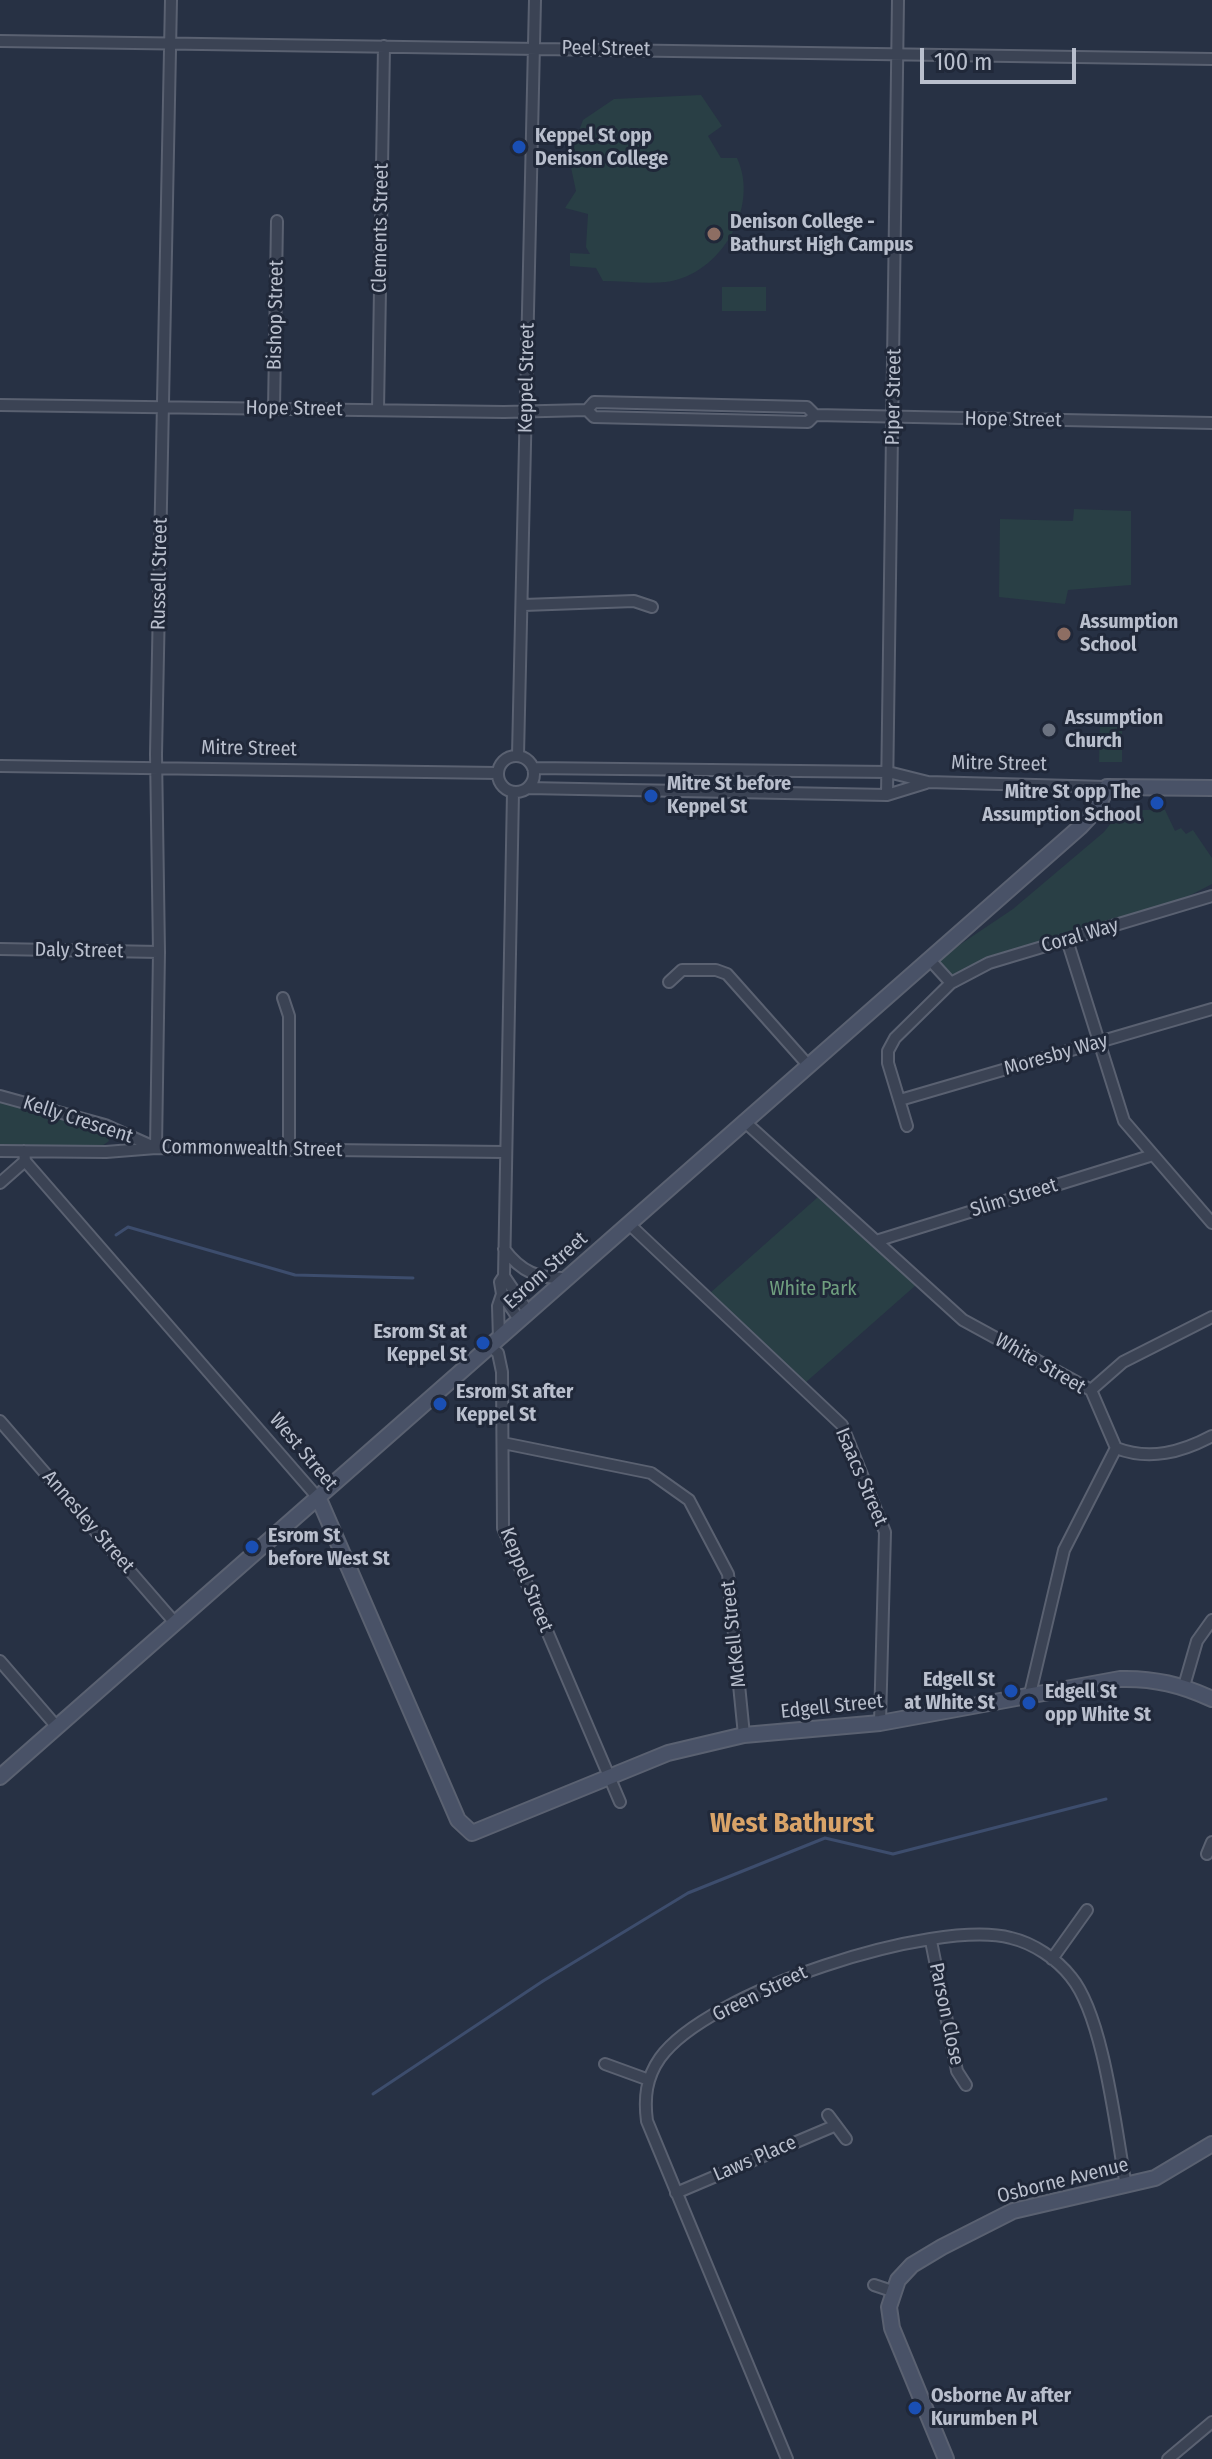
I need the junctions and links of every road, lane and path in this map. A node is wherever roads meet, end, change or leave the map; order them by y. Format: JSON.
{"nodes":[{"id":1,"x":171,"y":0,"type":"edge"},
{"id":2,"x":535,"y":0,"type":"edge"},
{"id":3,"x":898,"y":0,"type":"edge"},
{"id":4,"x":0,"y":41,"type":"edge"},
{"id":5,"x":170,"y":43,"type":"junction"},
{"id":6,"x":384,"y":46,"type":"junction"},
{"id":7,"x":534,"y":48,"type":"junction"},
{"id":8,"x":898,"y":53,"type":"junction"},
{"id":9,"x":1212,"y":59,"type":"edge"},
{"id":10,"x":277,"y":221,"type":"dead end"},
{"id":11,"x":0,"y":405,"type":"edge"},
{"id":12,"x":165,"y":407,"type":"junction"},
{"id":13,"x":274,"y":409,"type":"junction"},
{"id":14,"x":378,"y":410,"type":"junction"},
{"id":15,"x":526,"y":411,"type":"junction"},
{"id":16,"x":894,"y":417,"type":"junction"},
{"id":17,"x":1212,"y":423,"type":"edge"},
{"id":18,"x":524,"y":605,"type":"junction"},
{"id":19,"x":652,"y":607,"type":"dead end"},
{"id":20,"x":518,"y":755,"type":"junction"},
{"id":21,"x":0,"y":766,"type":"edge"},
{"id":22,"x":156,"y":767,"type":"junction"},
{"id":23,"x":533,"y":768,"type":"junction"},
{"id":24,"x":888,"y":772,"type":"junction"},
{"id":25,"x":497,"y":773,"type":"junction"},
{"id":26,"x":928,"y":782,"type":"junction"},
{"id":27,"x":1107,"y":787,"type":"junction"},
{"id":28,"x":528,"y":788,"type":"junction"},
{"id":29,"x":1212,"y":788,"type":"edge"},
{"id":30,"x":513,"y":792,"type":"junction"},
{"id":31,"x":887,"y":795,"type":"junction"},
{"id":32,"x":1212,"y":896,"type":"edge"},
{"id":33,"x":1067,"y":940,"type":"junction"},
{"id":34,"x":0,"y":949,"type":"edge"},
{"id":35,"x":159,"y":952,"type":"junction"},
{"id":36,"x":930,"y":960,"type":"junction"},
{"id":37,"x":669,"y":982,"type":"dead end"},
{"id":38,"x":951,"y":983,"type":"junction"},
{"id":39,"x":283,"y":998,"type":"dead end"},
{"id":40,"x":1212,"y":1009,"type":"edge"},
{"id":41,"x":1099,"y":1043,"type":"junction"},
{"id":42,"x":808,"y":1065,"type":"junction"},
{"id":43,"x":0,"y":1096,"type":"edge"},
{"id":44,"x":900,"y":1100,"type":"junction"},
{"id":45,"x":745,"y":1122,"type":"junction"},
{"id":46,"x":907,"y":1126,"type":"dead end"},
{"id":47,"x":156,"y":1148,"type":"junction"},
{"id":48,"x":289,"y":1150,"type":"junction"},
{"id":49,"x":0,"y":1151,"type":"edge"},
{"id":50,"x":504,"y":1152,"type":"junction"},
{"id":51,"x":1153,"y":1155,"type":"junction"},
{"id":52,"x":24,"y":1156,"type":"junction"},
{"id":53,"x":0,"y":1183,"type":"edge"},
{"id":54,"x":1212,"y":1223,"type":"edge"},
{"id":55,"x":629,"y":1224,"type":"junction"},
{"id":56,"x":876,"y":1241,"type":"junction"},
{"id":57,"x":504,"y":1249,"type":"junction"},
{"id":58,"x":504,"y":1276,"type":"junction"},
{"id":59,"x":567,"y":1278,"type":"junction"},
{"id":60,"x":502,"y":1294,"type":"junction"},
{"id":61,"x":524,"y":1317,"type":"junction"},
{"id":62,"x":1212,"y":1317,"type":"edge"},
{"id":63,"x":495,"y":1343,"type":"junction"},
{"id":64,"x":1091,"y":1390,"type":"junction"},
{"id":65,"x":0,"y":1421,"type":"edge"},
{"id":66,"x":1212,"y":1436,"type":"edge"},
{"id":67,"x":503,"y":1443,"type":"junction"},
{"id":68,"x":1116,"y":1448,"type":"junction"},
{"id":69,"x":319,"y":1499,"type":"junction"},
{"id":70,"x":1212,"y":1620,"type":"edge"},
{"id":71,"x":176,"y":1624,"type":"junction"},
{"id":72,"x":0,"y":1661,"type":"edge"},
{"id":73,"x":1184,"y":1686,"type":"junction"},
{"id":74,"x":1030,"y":1694,"type":"junction"},
{"id":75,"x":1212,"y":1699,"type":"edge"},
{"id":76,"x":880,"y":1723,"type":"junction"},
{"id":77,"x":57,"y":1727,"type":"junction"},
{"id":78,"x":744,"y":1735,"type":"junction"},
{"id":79,"x":0,"y":1777,"type":"edge"},
{"id":80,"x":609,"y":1778,"type":"junction"},
{"id":81,"x":620,"y":1802,"type":"dead end"},
{"id":82,"x":467,"y":1832,"type":"joint"},
{"id":83,"x":1212,"y":1842,"type":"edge"},
{"id":84,"x":1207,"y":1854,"type":"dead end"},
{"id":85,"x":1087,"y":1910,"type":"dead end"},
{"id":86,"x":931,"y":1941,"type":"junction"},
{"id":87,"x":1052,"y":1959,"type":"junction"},
{"id":88,"x":605,"y":2064,"type":"dead end"},
{"id":89,"x":649,"y":2080,"type":"junction"},
{"id":90,"x":966,"y":2085,"type":"dead end"},
{"id":91,"x":828,"y":2115,"type":"dead end"},
{"id":92,"x":834,"y":2126,"type":"junction"},
{"id":93,"x":846,"y":2139,"type":"dead end"},
{"id":94,"x":1212,"y":2144,"type":"edge"},
{"id":95,"x":1126,"y":2186,"type":"junction"},
{"id":96,"x":676,"y":2193,"type":"junction"},
{"id":97,"x":874,"y":2285,"type":"dead end"},
{"id":98,"x":892,"y":2291,"type":"junction"},
{"id":99,"x":1212,"y":2422,"type":"edge"},
{"id":100,"x":787,"y":2459,"type":"edge"},
{"id":101,"x":946,"y":2459,"type":"edge"},
{"id":102,"x":1168,"y":2459,"type":"edge"}],
"edges":[{"from":1,"to":5,"type":"street","name":"Russell Street"},
{"from":2,"to":7,"type":"street","name":"Keppel Street"},
{"from":3,"to":8,"type":"street","name":"Piper Street"},
{"from":4,"to":5,"type":"street","name":"Peel Street"},
{"from":5,"to":6,"type":"street","name":"Peel Street"},
{"from":5,"to":12,"type":"street","name":"Russell Street"},
{"from":6,"to":7,"type":"street","name":"Peel Street"},
{"from":6,"to":14,"type":"street","name":"Clements Street"},
{"from":7,"to":8,"type":"street","name":"Peel Street"},
{"from":7,"to":15,"type":"street","name":"Keppel Street"},
{"from":8,"to":9,"type":"street","name":"Peel Street"},
{"from":8,"to":16,"type":"street","name":"Piper Street"},
{"from":10,"to":13,"type":"street","name":"Bishop Street"},
{"from":11,"to":12,"type":"street","name":"Hope Street"},
{"from":12,"to":13,"type":"street","name":"Hope Street"},
{"from":12,"to":22,"type":"street","name":"Russell Street"},
{"from":13,"to":14,"type":"street","name":"Hope Street"},
{"from":14,"to":15,"type":"street","name":"Hope Street"},
{"from":15,"to":16,"type":"street","name":"Hope Street"},
{"from":15,"to":18,"type":"street","name":"Keppel Street"},
{"from":16,"to":17,"type":"street","name":"Hope Street"},
{"from":16,"to":24,"type":"street","name":"Piper Street"},
{"from":18,"to":19,"type":"street"},
{"from":18,"to":20,"type":"street","name":"Keppel Street"},
{"from":20,"to":23,"type":"street"},
{"from":20,"to":25,"type":"street"},
{"from":21,"to":22,"type":"street","name":"Mitre Street"},
{"from":22,"to":25,"type":"street","name":"Mitre Street"},
{"from":22,"to":35,"type":"street","name":"Russell Street"},
{"from":23,"to":24,"type":"street","name":"Mitre Street"},
{"from":23,"to":28,"type":"street"},
{"from":24,"to":26,"type":"street","name":"Mitre Street"},
{"from":24,"to":31,"type":"street","name":"Piper Street"},
{"from":25,"to":30,"type":"street"},
{"from":26,"to":27,"type":"street","name":"Mitre Street"},
{"from":26,"to":31,"type":"street","name":"Mitre Street"},
{"from":27,"to":29,"type":"street","name":"Mitre Street"},
{"from":27,"to":36,"type":"street","name":"Esrom Street"},
{"from":28,"to":30,"type":"street"},
{"from":28,"to":31,"type":"street","name":"Mitre Street"},
{"from":30,"to":50,"type":"street","name":"Keppel Street"},
{"from":32,"to":33,"type":"street","name":"Coral Way"},
{"from":33,"to":38,"type":"street","name":"Coral Way"},
{"from":33,"to":41,"type":"street"},
{"from":34,"to":35,"type":"street","name":"Daly Street"},
{"from":35,"to":47,"type":"street","name":"Russell Street"},
{"from":36,"to":38,"type":"street"},
{"from":36,"to":42,"type":"street","name":"Esrom Street"},
{"from":37,"to":42,"type":"street"},
{"from":38,"to":44,"type":"street","name":"Coral Way"},
{"from":39,"to":48,"type":"street"},
{"from":40,"to":41,"type":"street","name":"Moresby Way"},
{"from":41,"to":44,"type":"street","name":"Moresby Way"},
{"from":41,"to":51,"type":"street"},
{"from":42,"to":45,"type":"street","name":"Esrom Street"},
{"from":43,"to":47,"type":"street","name":"Kelly Crescent"},
{"from":44,"to":46,"type":"street","name":"Coral Way"},
{"from":45,"to":55,"type":"street","name":"Esrom Street"},
{"from":45,"to":56,"type":"street","name":"White Street"},
{"from":47,"to":48,"type":"street","name":"Commonwealth Street"},
{"from":47,"to":52,"type":"street","name":"Commonwealth Street"},
{"from":48,"to":50,"type":"street","name":"Commonwealth Street"},
{"from":49,"to":52,"type":"street","name":"Commonwealth Street"},
{"from":50,"to":57,"type":"street","name":"Keppel Street"},
{"from":51,"to":54,"type":"street"},
{"from":51,"to":56,"type":"street","name":"Slim Street"},
{"from":52,"to":53,"type":"street"},
{"from":52,"to":69,"type":"street","name":"West Street"},
{"from":55,"to":59,"type":"street","name":"Esrom Street"},
{"from":55,"to":76,"type":"street","name":"Isaacs Street"},
{"from":56,"to":64,"type":"street","name":"White Street"},
{"from":57,"to":58,"type":"street","name":"Keppel Street"},
{"from":57,"to":59,"type":"street"},
{"from":58,"to":60,"type":"street","name":"Keppel Street"},
{"from":58,"to":61,"type":"street"},
{"from":59,"to":61,"type":"street","name":"Esrom Street"},
{"from":60,"to":61,"type":"street"},
{"from":60,"to":63,"type":"street","name":"Keppel Street"},
{"from":61,"to":63,"type":"street","name":"Esrom Street"},
{"from":62,"to":64,"type":"street"},
{"from":63,"to":67,"type":"street","name":"Keppel Street"},
{"from":63,"to":69,"type":"street","name":"Esrom Street"},
{"from":64,"to":68,"type":"street","name":"White Street"},
{"from":65,"to":71,"type":"street","name":"Annesley Street"},
{"from":66,"to":68,"type":"street"},
{"from":67,"to":78,"type":"street","name":"McKell Street"},
{"from":67,"to":80,"type":"street","name":"Keppel Street"},
{"from":68,"to":74,"type":"street"},
{"from":69,"to":71,"type":"street","name":"Esrom Street"},
{"from":69,"to":82,"type":"street","name":"West Street"},
{"from":70,"to":73,"type":"street"},
{"from":71,"to":77,"type":"street","name":"Esrom Street"},
{"from":72,"to":77,"type":"street"},
{"from":73,"to":74,"type":"street","name":"Edgell Street"},
{"from":73,"to":75,"type":"street","name":"Edgell Street"},
{"from":74,"to":76,"type":"street","name":"Edgell Street"},
{"from":76,"to":78,"type":"street","name":"Edgell Street"},
{"from":77,"to":79,"type":"street","name":"Esrom Street"},
{"from":78,"to":80,"type":"street","name":"Edgell Street"},
{"from":80,"to":81,"type":"street","name":"Keppel Street"},
{"from":80,"to":82,"type":"street","name":"Edgell Street"},
{"from":83,"to":84,"type":"street"},
{"from":85,"to":87,"type":"street"},
{"from":86,"to":87,"type":"street","name":"Green Street"},
{"from":86,"to":89,"type":"street","name":"Green Street"},
{"from":86,"to":90,"type":"street","name":"Parson Close"},
{"from":87,"to":95,"type":"street","name":"Green Street"},
{"from":88,"to":89,"type":"street"},
{"from":89,"to":96,"type":"street"},
{"from":91,"to":92,"type":"street"},
{"from":92,"to":93,"type":"street"},
{"from":92,"to":96,"type":"street","name":"Laws Place"},
{"from":94,"to":95,"type":"street","name":"Osborne Avenue"},
{"from":95,"to":98,"type":"street","name":"Osborne Avenue"},
{"from":96,"to":100,"type":"street"},
{"from":97,"to":98,"type":"street"},
{"from":98,"to":101,"type":"street"},
{"from":99,"to":102,"type":"street"}]}
